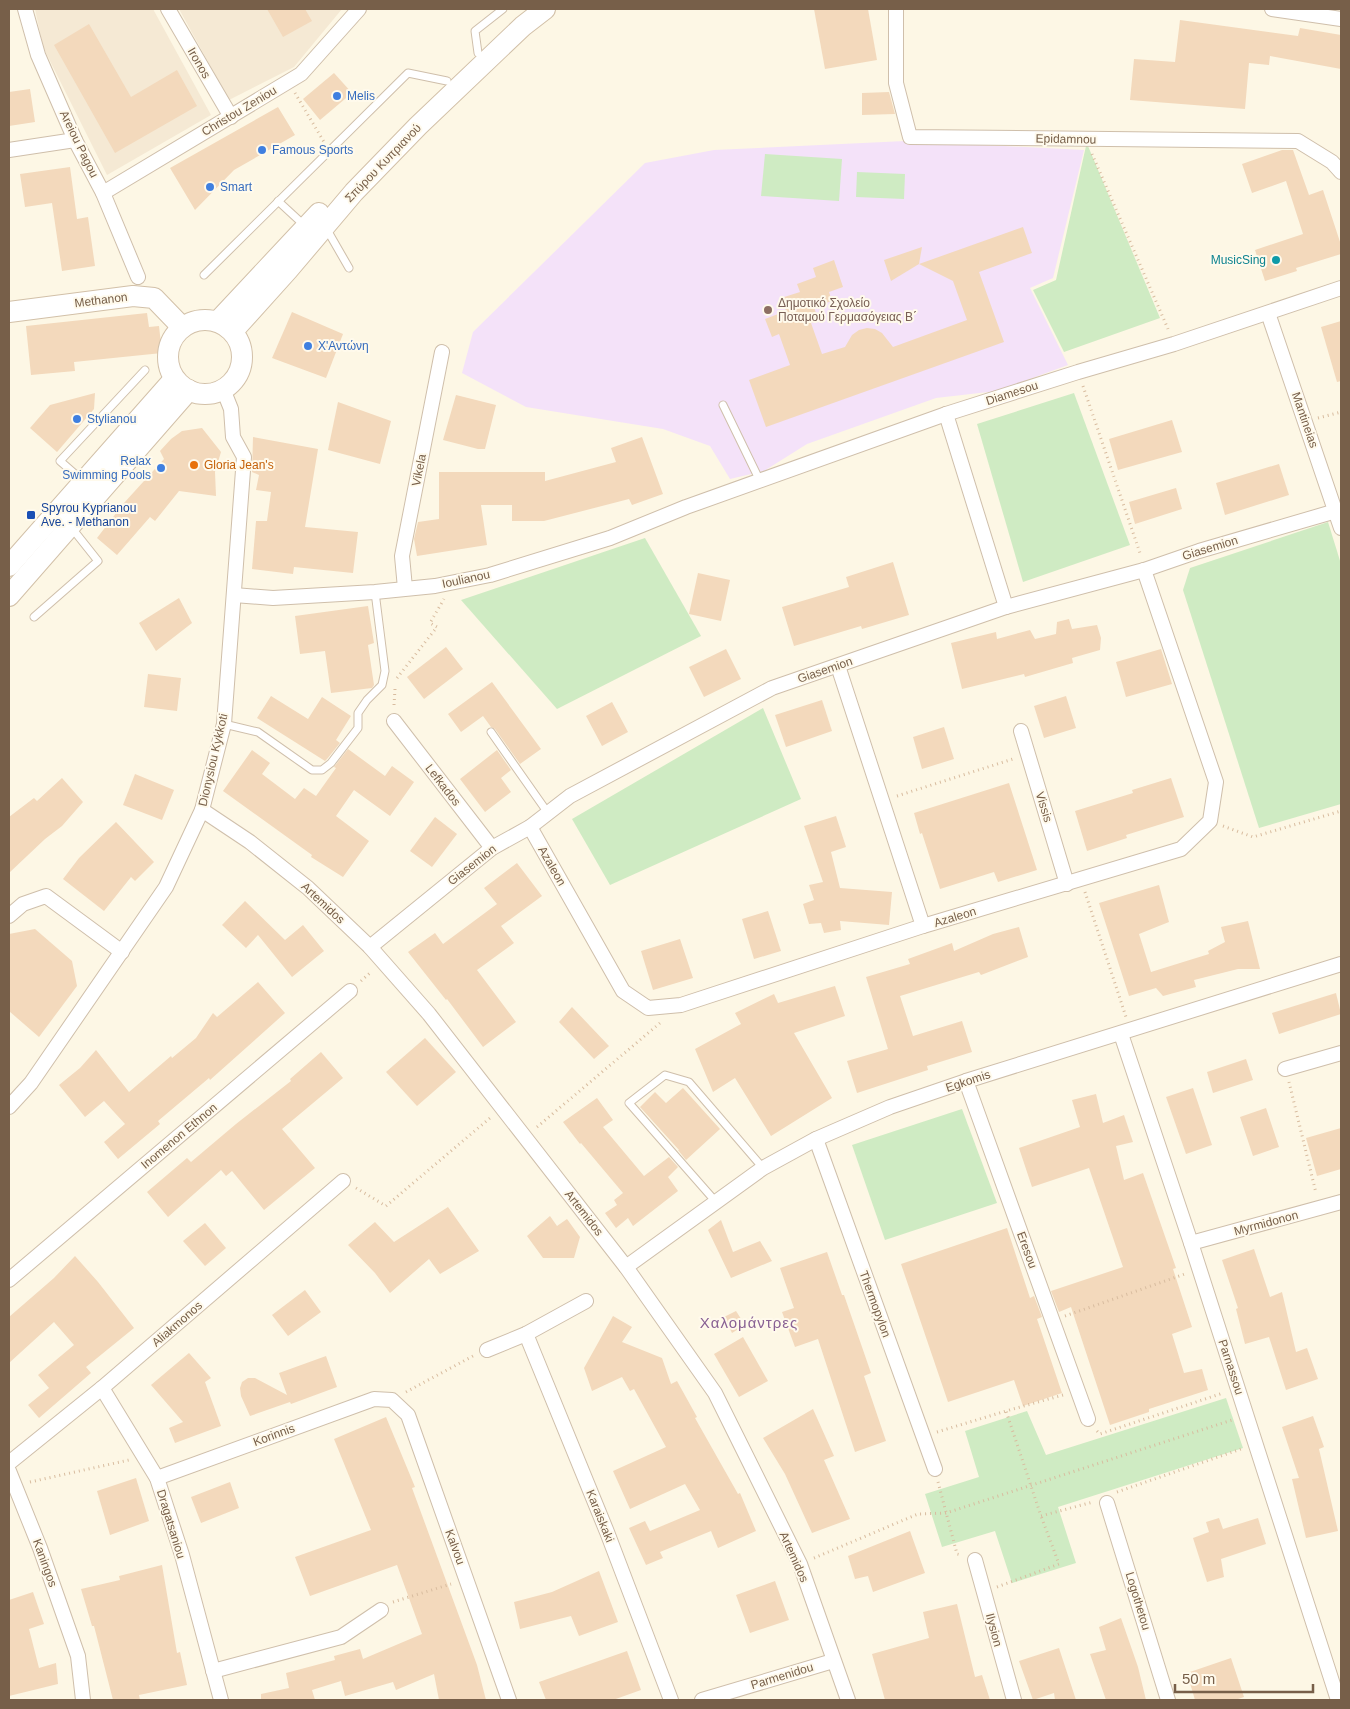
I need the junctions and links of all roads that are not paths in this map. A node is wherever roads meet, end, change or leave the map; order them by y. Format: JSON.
{"nodes":[{"id":1,"x":25,"y":9,"type":"edge"},
{"id":2,"x":168,"y":9,"type":"edge"},
{"id":3,"x":359,"y":9,"type":"edge"},
{"id":4,"x":503,"y":9,"type":"edge"},
{"id":5,"x":526,"y":9,"type":"edge"},
{"id":6,"x":545,"y":9,"type":"edge"},
{"id":7,"x":896,"y":9,"type":"edge"},
{"id":8,"x":1272,"y":9,"type":"edge"},
{"id":9,"x":1341,"y":20,"type":"edge"},
{"id":10,"x":478,"y":53,"type":"junction"},
{"id":11,"x":447,"y":81,"type":"junction"},
{"id":12,"x":230,"y":117,"type":"junction"},
{"id":13,"x":75,"y":140,"type":"junction"},
{"id":14,"x":9,"y":150,"type":"edge"},
{"id":15,"x":1341,"y":172,"type":"edge"},
{"id":16,"x":103,"y":193,"type":"junction"},
{"id":17,"x":278,"y":201,"type":"junction"},
{"id":18,"x":316,"y":226,"type":"junction"},
{"id":19,"x":349,"y":268,"type":"dead end"},
{"id":20,"x":204,"y":275,"type":"dead end"},
{"id":21,"x":138,"y":277,"type":"dead end"},
{"id":22,"x":1341,"y":288,"type":"edge"},
{"id":23,"x":9,"y":312,"type":"edge"},
{"id":24,"x":1268,"y":312,"type":"junction"},
{"id":25,"x":225,"y":326,"type":"junction"},
{"id":26,"x":182,"y":327,"type":"junction"},
{"id":27,"x":442,"y":352,"type":"dead end"},
{"id":28,"x":145,"y":370,"type":"dead end"},
{"id":29,"x":182,"y":385,"type":"junction"},
{"id":30,"x":223,"y":389,"type":"junction"},
{"id":31,"x":723,"y":405,"type":"dead end"},
{"id":32,"x":946,"y":414,"type":"junction"},
{"id":33,"x":83,"y":481,"type":"junction"},
{"id":34,"x":760,"y":481,"type":"junction"},
{"id":35,"x":686,"y":507,"type":"joint"},
{"id":36,"x":1336,"y":511,"type":"junction"},
{"id":37,"x":70,"y":526,"type":"junction"},
{"id":38,"x":1341,"y":528,"type":"edge"},
{"id":39,"x":9,"y":566,"type":"edge"},
{"id":40,"x":1145,"y":570,"type":"junction"},
{"id":41,"x":405,"y":588,"type":"junction"},
{"id":42,"x":375,"y":592,"type":"junction"},
{"id":43,"x":234,"y":595,"type":"junction"},
{"id":44,"x":9,"y":596,"type":"edge"},
{"id":45,"x":1006,"y":607,"type":"junction"},
{"id":46,"x":34,"y":618,"type":"dead end"},
{"id":47,"x":838,"y":666,"type":"junction"},
{"id":48,"x":394,"y":721,"type":"road end"},
{"id":49,"x":224,"y":724,"type":"junction"},
{"id":50,"x":1022,"y":731,"type":"dead end"},
{"id":51,"x":491,"y":732,"type":"dead end"},
{"id":52,"x":202,"y":810,"type":"junction"},
{"id":53,"x":548,"y":813,"type":"junction"},
{"id":54,"x":530,"y":827,"type":"junction"},
{"id":55,"x":492,"y":848,"type":"junction"},
{"id":56,"x":1074,"y":882,"type":"junction"},
{"id":57,"x":9,"y":916,"type":"edge"},
{"id":58,"x":923,"y":926,"type":"junction"},
{"id":59,"x":370,"y":948,"type":"junction"},
{"id":60,"x":122,"y":952,"type":"junction"},
{"id":61,"x":1341,"y":964,"type":"edge"},
{"id":62,"x":350,"y":992,"type":"road end"},
{"id":63,"x":1126,"y":1032,"type":"junction"},
{"id":64,"x":1341,"y":1053,"type":"edge"},
{"id":65,"x":1286,"y":1069,"type":"road end"},
{"id":66,"x":966,"y":1081,"type":"junction"},
{"id":67,"x":9,"y":1107,"type":"edge"},
{"id":68,"x":816,"y":1139,"type":"junction"},
{"id":69,"x":763,"y":1168,"type":"junction"},
{"id":70,"x":343,"y":1181,"type":"road end"},
{"id":71,"x":716,"y":1202,"type":"junction"},
{"id":72,"x":1341,"y":1202,"type":"edge"},
{"id":73,"x":1191,"y":1243,"type":"junction"},
{"id":74,"x":626,"y":1267,"type":"junction"},
{"id":75,"x":9,"y":1280,"type":"edge"},
{"id":76,"x":586,"y":1301,"type":"dead end"},
{"id":77,"x":526,"y":1334,"type":"junction"},
{"id":78,"x":480,"y":1353,"type":"road end"},
{"id":79,"x":102,"y":1388,"type":"junction"},
{"id":80,"x":392,"y":1400,"type":"joint"},
{"id":81,"x":1088,"y":1419,"type":"road end"},
{"id":82,"x":9,"y":1463,"type":"edge"},
{"id":83,"x":935,"y":1469,"type":"road end"},
{"id":84,"x":9,"y":1471,"type":"edge"},
{"id":85,"x":157,"y":1478,"type":"junction"},
{"id":86,"x":1107,"y":1502,"type":"road end"},
{"id":87,"x":975,"y":1560,"type":"road end"},
{"id":88,"x":381,"y":1610,"type":"road end"},
{"id":89,"x":834,"y":1661,"type":"junction"},
{"id":90,"x":213,"y":1671,"type":"junction"},
{"id":91,"x":84,"y":1700,"type":"edge"},
{"id":92,"x":221,"y":1700,"type":"edge"},
{"id":93,"x":510,"y":1700,"type":"edge"},
{"id":94,"x":671,"y":1700,"type":"edge"},
{"id":95,"x":702,"y":1700,"type":"edge"},
{"id":96,"x":848,"y":1700,"type":"edge"},
{"id":97,"x":1014,"y":1700,"type":"edge"},
{"id":98,"x":1168,"y":1700,"type":"edge"},
{"id":99,"x":1338,"y":1700,"type":"edge"}],
"edges":[{"from":1,"to":13,"type":"street","name":"Areiou Pagou"},
{"from":2,"to":12,"type":"street","name":"Ironos"},
{"from":3,"to":12,"type":"street","name":"Christou Zeniou"},
{"from":4,"to":10,"type":"lane"},
{"from":5,"to":10,"type":"main road","name":"Σπύρου Κυπριανού"},
{"from":6,"to":18,"type":"main road","name":"Σπύρου Κυπριανού"},
{"from":7,"to":15,"type":"street","name":"Epidamnou"},
{"from":8,"to":9,"type":"street"},
{"from":10,"to":11,"type":"main road","name":"Σπύρου Κυπριανού"},
{"from":11,"to":17,"type":"lane"},
{"from":11,"to":18,"type":"main road","name":"Σπύρου Κυπριανού"},
{"from":12,"to":16,"type":"street","name":"Christou Zeniou"},
{"from":13,"to":14,"type":"street"},
{"from":13,"to":16,"type":"street","name":"Areiou Pagou"},
{"from":16,"to":21,"type":"street","name":"Areiou Pagou"},
{"from":17,"to":18,"type":"lane"},
{"from":17,"to":20,"type":"lane"},
{"from":18,"to":19,"type":"lane"},
{"from":18,"to":25,"type":"main road","name":"Σπύρου Κυπριανού"},
{"from":22,"to":24,"type":"street","name":"Diamesou"},
{"from":23,"to":26,"type":"main road","name":"Methanon"},
{"from":24,"to":32,"type":"street","name":"Diamesou"},
{"from":24,"to":36,"type":"street","name":"Mantineias"},
{"from":25,"to":26,"type":"main road"},
{"from":25,"to":30,"type":"main road"},
{"from":26,"to":29,"type":"main road"},
{"from":27,"to":41,"type":"street","name":"Vikela"},
{"from":28,"to":33,"type":"lane"},
{"from":29,"to":30,"type":"main road"},
{"from":29,"to":33,"type":"main road"},
{"from":29,"to":37,"type":"main road"},
{"from":30,"to":43,"type":"street","name":"Dionysiou Kykkoti"},
{"from":31,"to":34,"type":"lane"},
{"from":32,"to":34,"type":"street","name":"Diamesou"},
{"from":32,"to":45,"type":"street"},
{"from":33,"to":39,"type":"main road"},
{"from":34,"to":35,"type":"street","name":"Diamesou"},
{"from":35,"to":41,"type":"street","name":"Ioulianou"},
{"from":36,"to":38,"type":"street","name":"Mantineias"},
{"from":36,"to":40,"type":"street","name":"Giasemion"},
{"from":37,"to":44,"type":"main road"},
{"from":37,"to":46,"type":"lane"},
{"from":40,"to":45,"type":"street","name":"Giasemion"},
{"from":40,"to":56,"type":"street","name":"Azaleon"},
{"from":41,"to":42,"type":"street","name":"Ioulianou"},
{"from":42,"to":43,"type":"street","name":"Ioulianou"},
{"from":42,"to":49,"type":"lane"},
{"from":43,"to":49,"type":"street","name":"Dionysiou Kykkoti"},
{"from":45,"to":47,"type":"street","name":"Giasemion"},
{"from":47,"to":53,"type":"street","name":"Giasemion"},
{"from":47,"to":58,"type":"street"},
{"from":48,"to":55,"type":"street","name":"Lefkados"},
{"from":49,"to":52,"type":"street","name":"Dionysiou Kykkoti"},
{"from":50,"to":56,"type":"street","name":"Vissis"},
{"from":51,"to":53,"type":"lane"},
{"from":52,"to":59,"type":"street","name":"Artemidos"},
{"from":52,"to":60,"type":"street","name":"Dionysiou Kykkoti"},
{"from":53,"to":54,"type":"street","name":"Giasemion"},
{"from":54,"to":55,"type":"street","name":"Giasemion"},
{"from":54,"to":58,"type":"street","name":"Azaleon"},
{"from":55,"to":59,"type":"street","name":"Giasemion"},
{"from":56,"to":58,"type":"street","name":"Azaleon"},
{"from":57,"to":60,"type":"street"},
{"from":59,"to":74,"type":"street","name":"Artemidos"},
{"from":60,"to":67,"type":"street","name":"Dionysiou Kykkoti"},
{"from":61,"to":63,"type":"street","name":"Egkomis"},
{"from":62,"to":75,"type":"street","name":"Inomenon Ethnon"},
{"from":63,"to":66,"type":"street","name":"Egkomis"},
{"from":63,"to":73,"type":"street","name":"Parnassou"},
{"from":64,"to":65,"type":"street"},
{"from":66,"to":68,"type":"street","name":"Egkomis"},
{"from":66,"to":81,"type":"street","name":"Eresou"},
{"from":68,"to":69,"type":"street","name":"Egkomis"},
{"from":68,"to":83,"type":"street","name":"Thermopylon"},
{"from":69,"to":71,"type":"street","name":"Egkomis"},
{"from":69,"to":71,"type":"lane"},
{"from":70,"to":79,"type":"street","name":"Aliakmonos"},
{"from":71,"to":74,"type":"street","name":"Egkomis"},
{"from":72,"to":73,"type":"street","name":"Myrmidonon"},
{"from":73,"to":99,"type":"street","name":"Parnassou"},
{"from":74,"to":89,"type":"street","name":"Artemidos"},
{"from":76,"to":77,"type":"street"},
{"from":77,"to":78,"type":"street"},
{"from":77,"to":94,"type":"street","name":"Karaiskaki"},
{"from":79,"to":82,"type":"street","name":"Aliakmonos"},
{"from":79,"to":85,"type":"street","name":"Dragatsaniou"},
{"from":80,"to":85,"type":"street","name":"Korinnis"},
{"from":80,"to":93,"type":"street","name":"Kalvou"},
{"from":84,"to":91,"type":"street","name":"Kaningos"},
{"from":85,"to":90,"type":"street","name":"Dragatsaniou"},
{"from":86,"to":98,"type":"street","name":"Logothetou"},
{"from":87,"to":97,"type":"street","name":"Ilysion"},
{"from":88,"to":90,"type":"street"},
{"from":89,"to":95,"type":"street","name":"Parmenidou"},
{"from":89,"to":96,"type":"street","name":"Artemidos"},
{"from":90,"to":92,"type":"street","name":"Dragatsaniou"}]}
